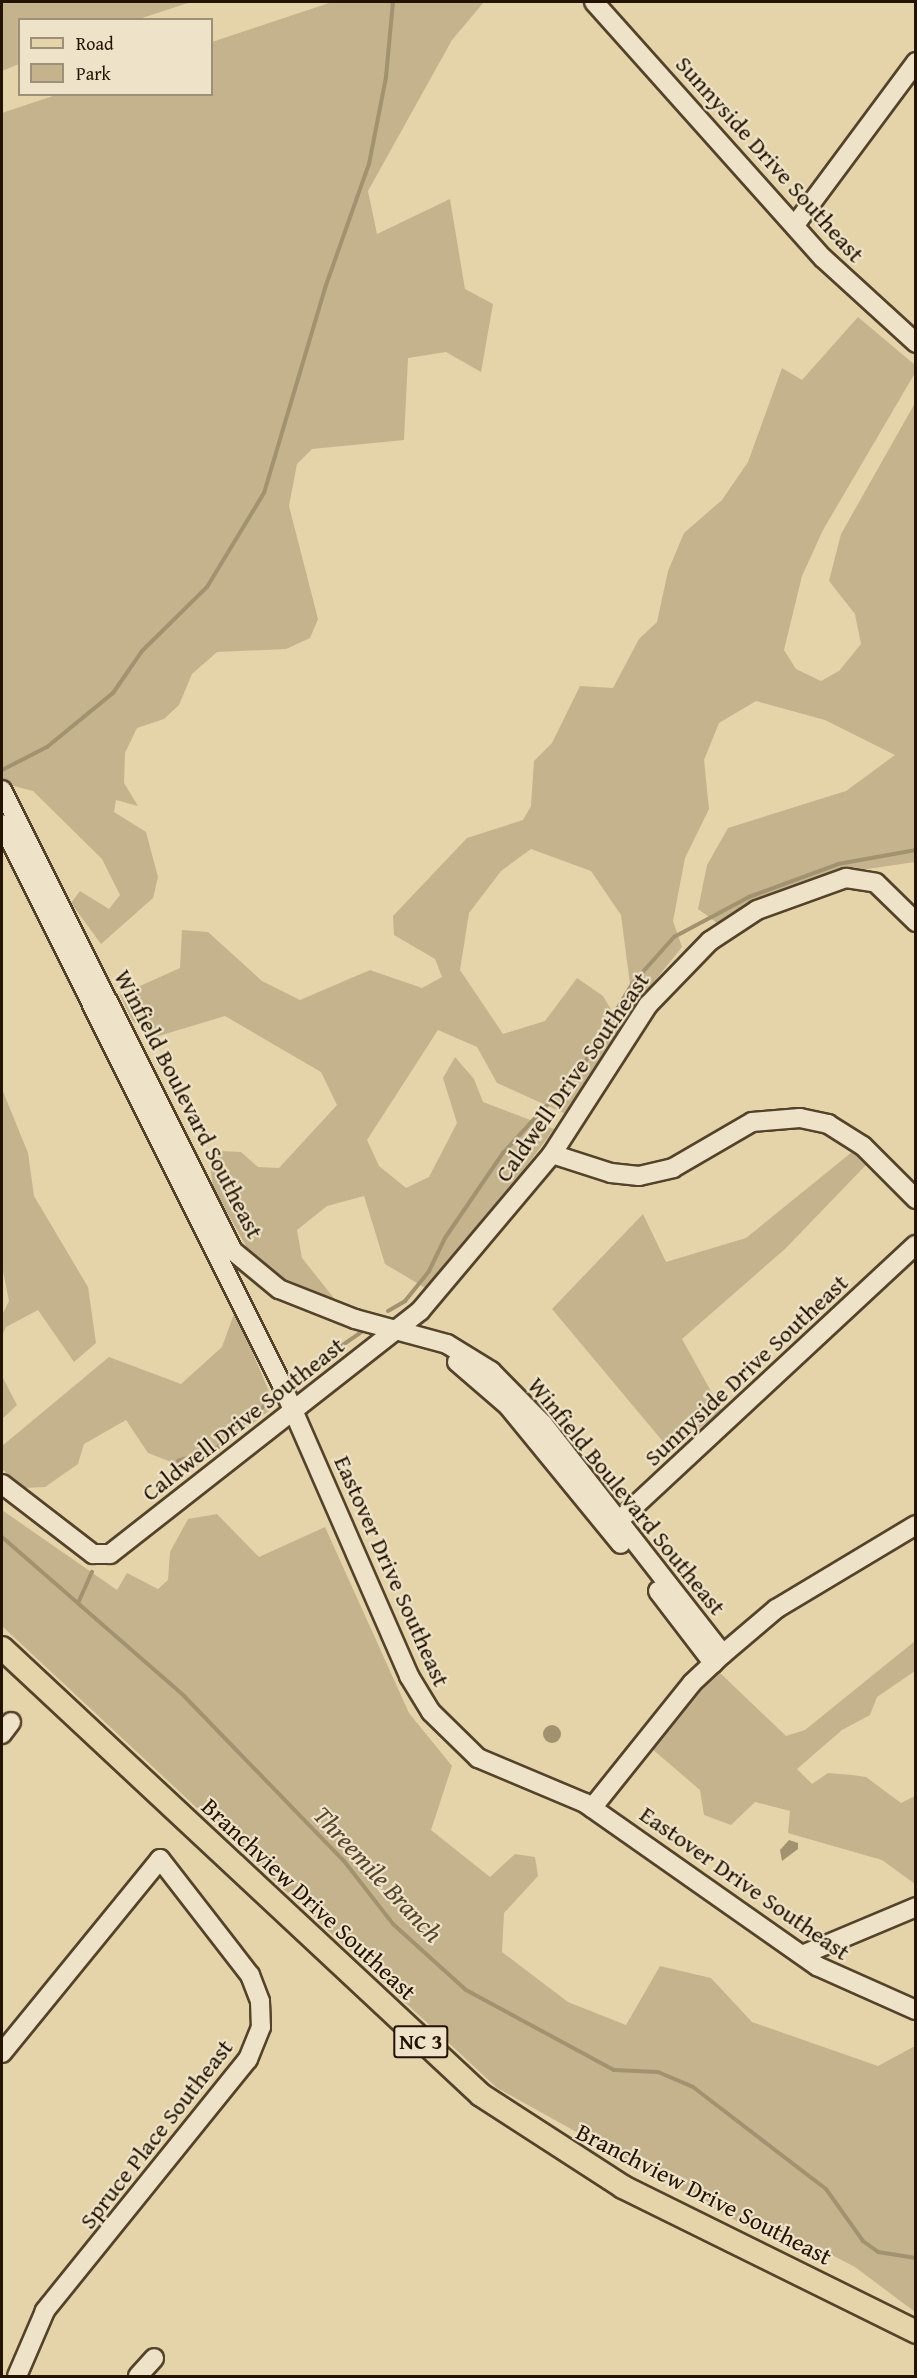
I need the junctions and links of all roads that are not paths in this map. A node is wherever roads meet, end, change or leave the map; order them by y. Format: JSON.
{"nodes":[{"id":1,"x":594,"y":2,"type":"edge"},
{"id":2,"x":915,"y":62,"type":"edge"},
{"id":3,"x":795,"y":225,"type":"junction"},
{"id":4,"x":915,"y":343,"type":"edge"},
{"id":5,"x":2,"y":789,"type":"edge"},
{"id":6,"x":2,"y":824,"type":"edge"},
{"id":7,"x":915,"y":922,"type":"edge"},
{"id":8,"x":552,"y":1154,"type":"junction"},
{"id":9,"x":915,"y":1199,"type":"edge"},
{"id":10,"x":915,"y":1245,"type":"edge"},
{"id":11,"x":218,"y":1257,"type":"joint"},
{"id":12,"x":396,"y":1331,"type":"junction"},
{"id":13,"x":293,"y":1410,"type":"junction"},
{"id":14,"x":2,"y":1484,"type":"edge"},
{"id":15,"x":614,"y":1525,"type":"junction"},
{"id":16,"x":915,"y":1525,"type":"edge"},
{"id":17,"x":2,"y":1648,"type":"edge"},
{"id":18,"x":718,"y":1659,"type":"junction"},
{"id":19,"x":592,"y":1808,"type":"junction"},
{"id":20,"x":915,"y":1906,"type":"edge"},
{"id":21,"x":802,"y":1955,"type":"junction"},
{"id":22,"x":915,"y":2010,"type":"edge"},
{"id":23,"x":2,"y":2053,"type":"edge"},
{"id":24,"x":915,"y":2332,"type":"edge"},
{"id":25,"x":154,"y":2358,"type":"dead end"},
{"id":26,"x":17,"y":2376,"type":"edge"},
{"id":27,"x":138,"y":2376,"type":"edge"}],
"edges":[{"from":1,"to":3,"type":"street","name":"Sunnyside Drive Southeast"},
{"from":2,"to":3,"type":"street"},
{"from":3,"to":4,"type":"street","name":"Sunnyside Drive Southeast"},
{"from":5,"to":12,"type":"street","name":"Winfield Boulevard Southeast"},
{"from":6,"to":11,"type":"street","name":"Winfield Boulevard Southeast"},
{"from":7,"to":8,"type":"street","name":"Caldwell Drive Southeast"},
{"from":8,"to":9,"type":"street"},
{"from":8,"to":12,"type":"street","name":"Caldwell Drive Southeast"},
{"from":10,"to":15,"type":"street","name":"Sunnyside Drive Southeast"},
{"from":11,"to":13,"type":"street","name":"Eastover Drive Southeast"},
{"from":12,"to":13,"type":"street","name":"Caldwell Drive Southeast"},
{"from":12,"to":15,"type":"street","name":"Winfield Boulevard Southeast"},
{"from":13,"to":14,"type":"street","name":"Caldwell Drive Southeast"},
{"from":13,"to":19,"type":"street","name":"Eastover Drive Southeast"},
{"from":15,"to":18,"type":"street","name":"Winfield Boulevard Southeast"},
{"from":16,"to":18,"type":"street"},
{"from":17,"to":24,"type":"main road","name":"Branchview Drive Southeast","number":"NC 3"},
{"from":18,"to":19,"type":"street"},
{"from":19,"to":21,"type":"street","name":"Eastover Drive Southeast"},
{"from":20,"to":21,"type":"street"},
{"from":21,"to":22,"type":"street","name":"Eastover Drive Southeast"},
{"from":23,"to":26,"type":"street","name":"Spruce Place Southeast"},
{"from":25,"to":27,"type":"street"}]}
